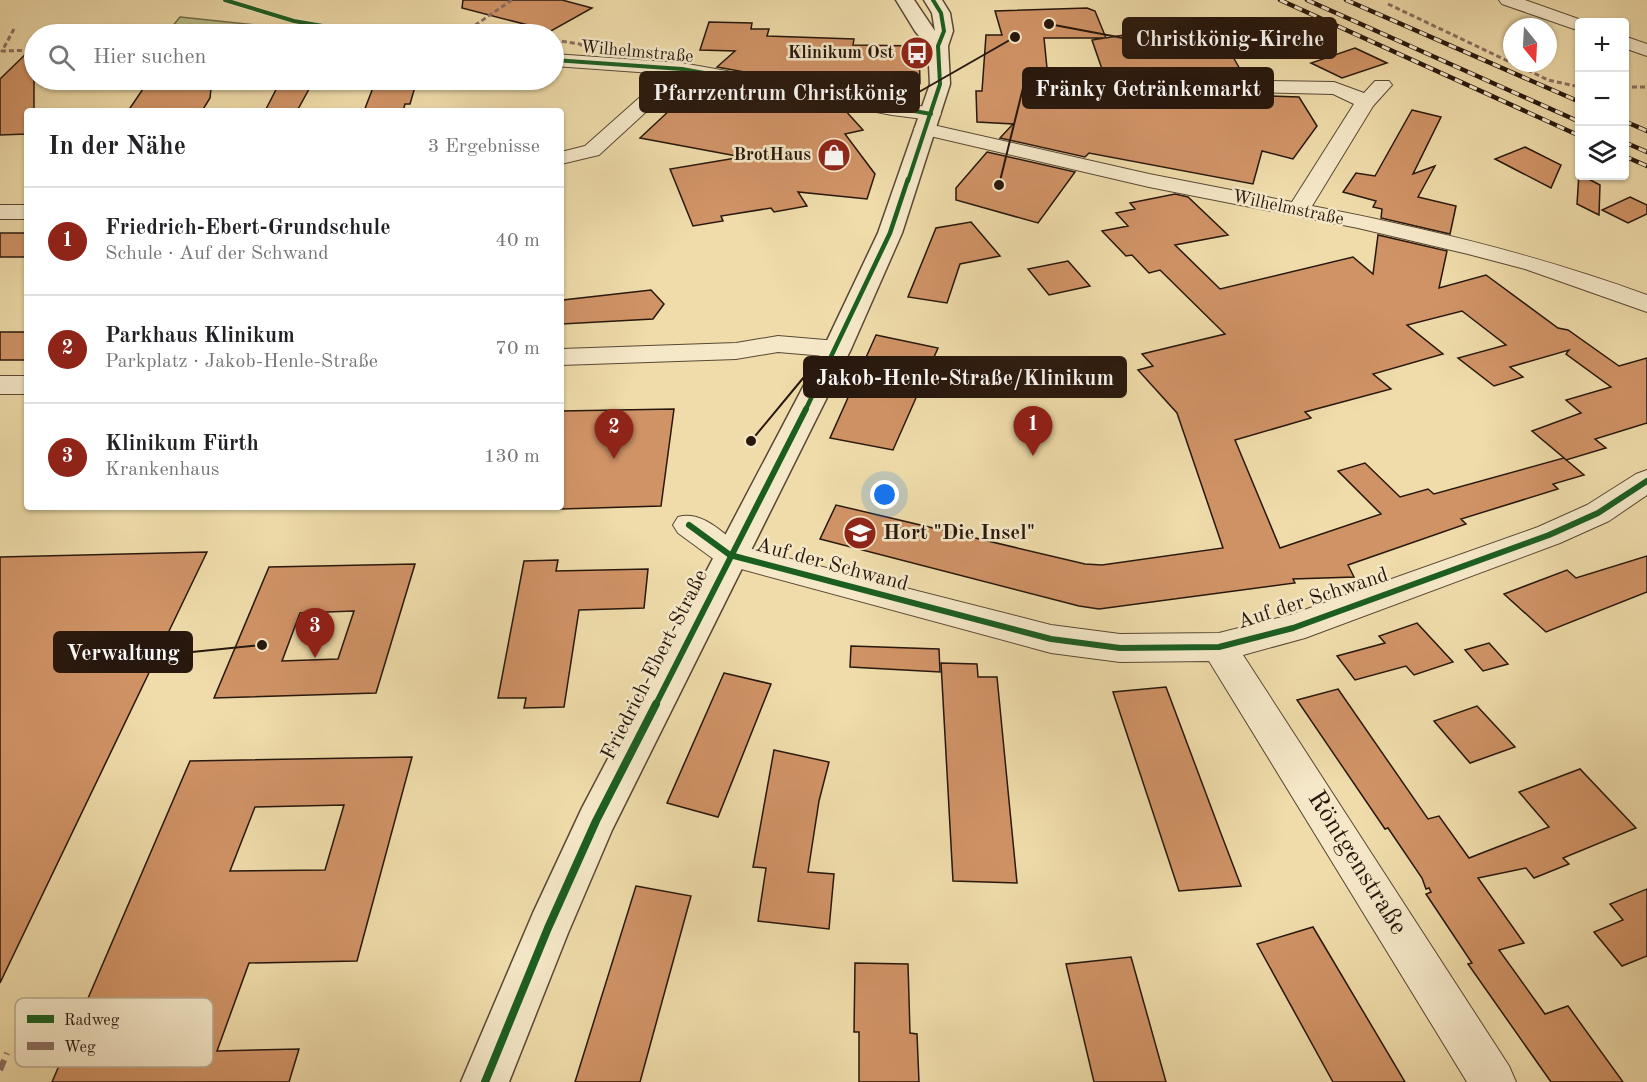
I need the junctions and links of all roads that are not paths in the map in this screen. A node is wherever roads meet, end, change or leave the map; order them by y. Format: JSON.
{"nodes":[{"id":1,"x":905,"y":0,"type":"edge"},
{"id":2,"x":933,"y":0,"type":"edge"},
{"id":3,"x":1508,"y":0,"type":"edge"},
{"id":4,"x":1551,"y":0,"type":"edge"},
{"id":5,"x":1556,"y":0,"type":"edge"},
{"id":6,"x":1581,"y":18,"type":"edge"},
{"id":7,"x":1574,"y":23,"type":"edge"},
{"id":8,"x":1629,"y":43,"type":"edge"},
{"id":9,"x":938,"y":46,"type":"junction"},
{"id":10,"x":1647,"y":50,"type":"edge"},
{"id":11,"x":564,"y":61,"type":"edge"},
{"id":12,"x":682,"y":69,"type":"junction"},
{"id":13,"x":1127,"y":85,"type":"dead end"},
{"id":14,"x":1382,"y":85,"type":"dead end"},
{"id":15,"x":1365,"y":103,"type":"junction"},
{"id":16,"x":927,"y":122,"type":"junction"},
{"id":17,"x":564,"y":157,"type":"edge"},
{"id":18,"x":1298,"y":210,"type":"junction"},
{"id":19,"x":0,"y":212,"type":"edge"},
{"id":20,"x":24,"y":212,"type":"edge"},
{"id":21,"x":1647,"y":304,"type":"edge"},
{"id":22,"x":564,"y":357,"type":"edge"},
{"id":23,"x":832,"y":358,"type":"junction"},
{"id":24,"x":0,"y":385,"type":"edge"},
{"id":25,"x":24,"y":385,"type":"edge"},
{"id":26,"x":1646,"y":483,"type":"edge"},
{"id":27,"x":689,"y":525,"type":"dead end"},
{"id":28,"x":730,"y":555,"type":"junction"},
{"id":29,"x":1219,"y":647,"type":"junction"},
{"id":30,"x":485,"y":1082,"type":"edge"},
{"id":31,"x":1493,"y":1082,"type":"edge"}],
"edges":[{"from":1,"to":9,"type":"street"},
{"from":2,"to":9,"type":"street","name":"Friedrich-Ebert-Straße"},
{"from":3,"to":7,"type":"street"},
{"from":4,"to":7,"type":"street"},
{"from":5,"to":6,"type":"street"},
{"from":8,"to":10,"type":"street"},
{"from":9,"to":16,"type":"street","name":"Friedrich-Ebert-Straße"},
{"from":11,"to":12,"type":"street","name":"Wilhelmstraße"},
{"from":12,"to":16,"type":"street","name":"Wilhelmstraße"},
{"from":12,"to":17,"type":"street"},
{"from":13,"to":15,"type":"street"},
{"from":14,"to":15,"type":"street"},
{"from":15,"to":18,"type":"street"},
{"from":16,"to":18,"type":"street","name":"Wilhelmstraße"},
{"from":16,"to":23,"type":"street","name":"Friedrich-Ebert-Straße"},
{"from":18,"to":21,"type":"street","name":"Wilhelmstraße"},
{"from":19,"to":20,"type":"street"},
{"from":22,"to":23,"type":"street"},
{"from":23,"to":28,"type":"street","name":"Friedrich-Ebert-Straße"},
{"from":24,"to":25,"type":"street"},
{"from":26,"to":29,"type":"street","name":"Auf der Schwand"},
{"from":27,"to":28,"type":"street"},
{"from":28,"to":29,"type":"street","name":"Auf der Schwand"},
{"from":28,"to":30,"type":"street","name":"Friedrich-Ebert-Straße"},
{"from":29,"to":31,"type":"street","name":"Röntgenstraße"}]}
